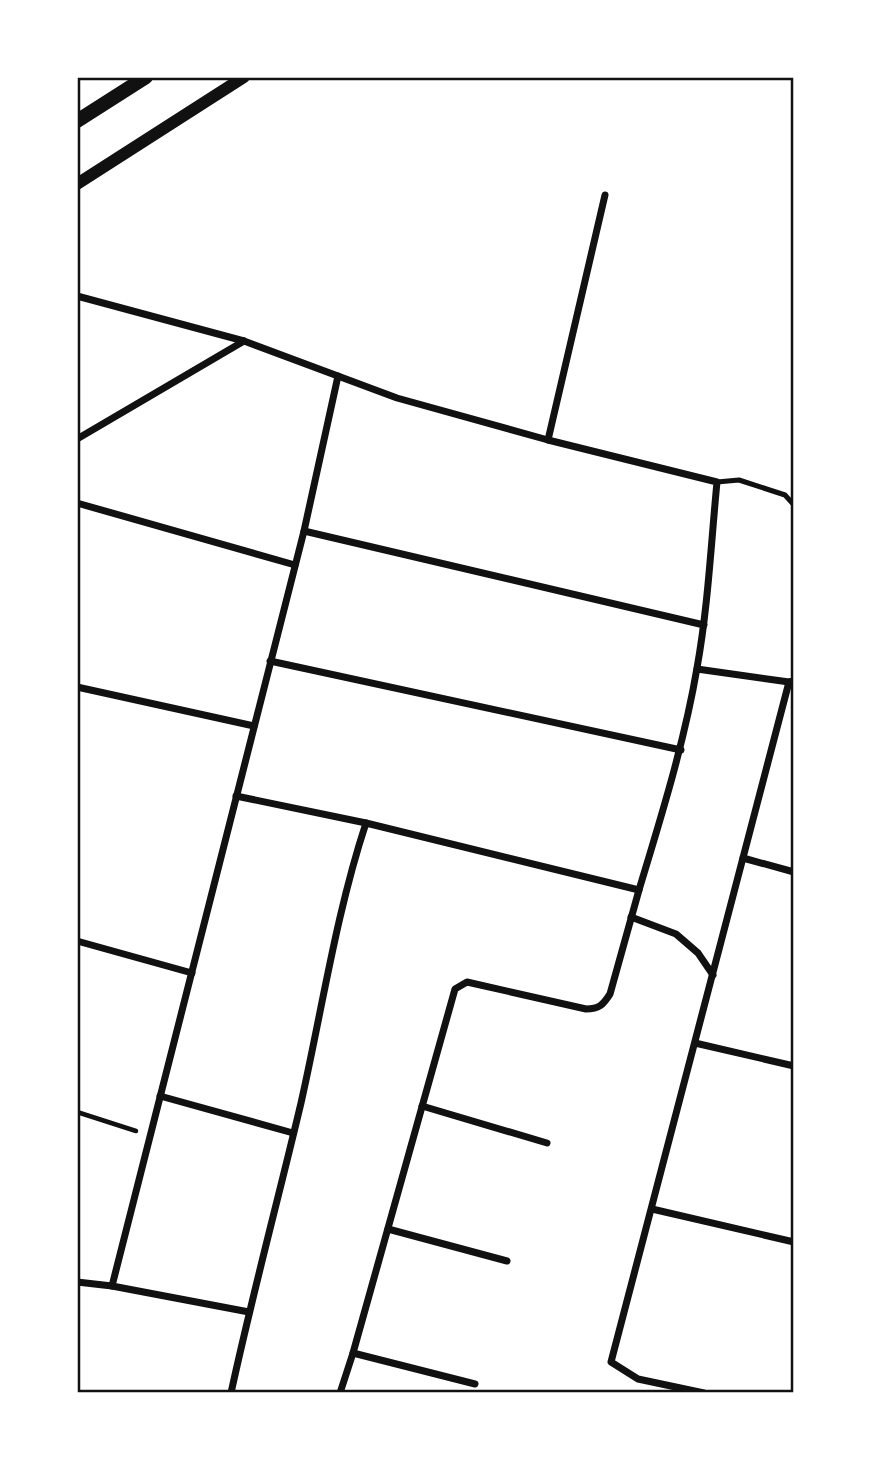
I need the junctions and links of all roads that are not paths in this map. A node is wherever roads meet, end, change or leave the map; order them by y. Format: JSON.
{"nodes":[{"id":1,"x":146,"y":77,"type":"edge"},
{"id":2,"x":244,"y":77,"type":"edge"},
{"id":3,"x":77,"y":121,"type":"edge"},
{"id":4,"x":77,"y":184,"type":"edge"},
{"id":5,"x":605,"y":195,"type":"dead end"},
{"id":6,"x":77,"y":296,"type":"edge"},
{"id":7,"x":244,"y":341,"type":"junction"},
{"id":8,"x":338,"y":376,"type":"junction"},
{"id":9,"x":77,"y":439,"type":"edge"},
{"id":10,"x":548,"y":440,"type":"junction"},
{"id":11,"x":717,"y":482,"type":"junction"},
{"id":12,"x":77,"y":503,"type":"edge"},
{"id":13,"x":794,"y":505,"type":"edge"},
{"id":14,"x":304,"y":531,"type":"junction"},
{"id":15,"x":295,"y":565,"type":"junction"},
{"id":16,"x":704,"y":625,"type":"junction"},
{"id":17,"x":271,"y":661,"type":"junction"},
{"id":18,"x":697,"y":669,"type":"junction"},
{"id":19,"x":792,"y":682,"type":"edge"},
{"id":20,"x":77,"y":687,"type":"edge"},
{"id":21,"x":254,"y":726,"type":"junction"},
{"id":22,"x":681,"y":750,"type":"junction"},
{"id":23,"x":236,"y":796,"type":"junction"},
{"id":24,"x":366,"y":823,"type":"junction"},
{"id":25,"x":743,"y":858,"type":"junction"},
{"id":26,"x":794,"y":872,"type":"edge"},
{"id":27,"x":639,"y":890,"type":"junction"},
{"id":28,"x":631,"y":917,"type":"junction"},
{"id":29,"x":77,"y":941,"type":"edge"},
{"id":30,"x":192,"y":973,"type":"junction"},
{"id":31,"x":713,"y":975,"type":"junction"},
{"id":32,"x":695,"y":1043,"type":"junction"},
{"id":33,"x":794,"y":1066,"type":"edge"},
{"id":34,"x":160,"y":1096,"type":"junction"},
{"id":35,"x":422,"y":1106,"type":"junction"},
{"id":36,"x":293,"y":1133,"type":"junction"},
{"id":37,"x":547,"y":1143,"type":"dead end"},
{"id":38,"x":652,"y":1209,"type":"junction"},
{"id":39,"x":388,"y":1229,"type":"junction"},
{"id":40,"x":794,"y":1242,"type":"edge"},
{"id":41,"x":507,"y":1261,"type":"dead end"},
{"id":42,"x":77,"y":1282,"type":"edge"},
{"id":43,"x":112,"y":1286,"type":"junction"},
{"id":44,"x":249,"y":1311,"type":"junction"},
{"id":45,"x":353,"y":1353,"type":"junction"},
{"id":46,"x":475,"y":1384,"type":"dead end"},
{"id":47,"x":231,"y":1393,"type":"edge"},
{"id":48,"x":340,"y":1393,"type":"edge"},
{"id":49,"x":704,"y":1393,"type":"edge"}],
"edges":[{"from":1,"to":3,"type":"main road"},
{"from":2,"to":4,"type":"street"},
{"from":5,"to":10,"type":"street"},
{"from":6,"to":7,"type":"street"},
{"from":7,"to":8,"type":"street"},
{"from":7,"to":9,"type":"street"},
{"from":8,"to":10,"type":"street"},
{"from":8,"to":14,"type":"street"},
{"from":10,"to":11,"type":"street"},
{"from":11,"to":13,"type":"lane"},
{"from":11,"to":16,"type":"street"},
{"from":12,"to":15,"type":"street"},
{"from":14,"to":15,"type":"street"},
{"from":14,"to":16,"type":"street"},
{"from":15,"to":17,"type":"street"},
{"from":16,"to":18,"type":"street"},
{"from":17,"to":21,"type":"street"},
{"from":17,"to":22,"type":"street"},
{"from":18,"to":19,"type":"street"},
{"from":18,"to":22,"type":"street"},
{"from":19,"to":25,"type":"street"},
{"from":20,"to":21,"type":"street"},
{"from":21,"to":23,"type":"street"},
{"from":22,"to":27,"type":"street"},
{"from":23,"to":24,"type":"street"},
{"from":23,"to":30,"type":"street"},
{"from":24,"to":27,"type":"street"},
{"from":24,"to":36,"type":"street"},
{"from":25,"to":26,"type":"street"},
{"from":25,"to":31,"type":"street"},
{"from":27,"to":28,"type":"street"},
{"from":28,"to":31,"type":"street"},
{"from":28,"to":35,"type":"street"},
{"from":29,"to":30,"type":"street"},
{"from":30,"to":34,"type":"street"},
{"from":31,"to":32,"type":"street"},
{"from":32,"to":33,"type":"street"},
{"from":32,"to":38,"type":"street"},
{"from":34,"to":36,"type":"street"},
{"from":34,"to":43,"type":"street"},
{"from":35,"to":37,"type":"street"},
{"from":35,"to":39,"type":"street"},
{"from":36,"to":44,"type":"street"},
{"from":38,"to":40,"type":"street"},
{"from":38,"to":49,"type":"street"},
{"from":39,"to":41,"type":"street"},
{"from":39,"to":45,"type":"street"},
{"from":42,"to":43,"type":"street"},
{"from":43,"to":44,"type":"street"},
{"from":44,"to":47,"type":"street"},
{"from":45,"to":46,"type":"street"},
{"from":45,"to":48,"type":"street"}]}
